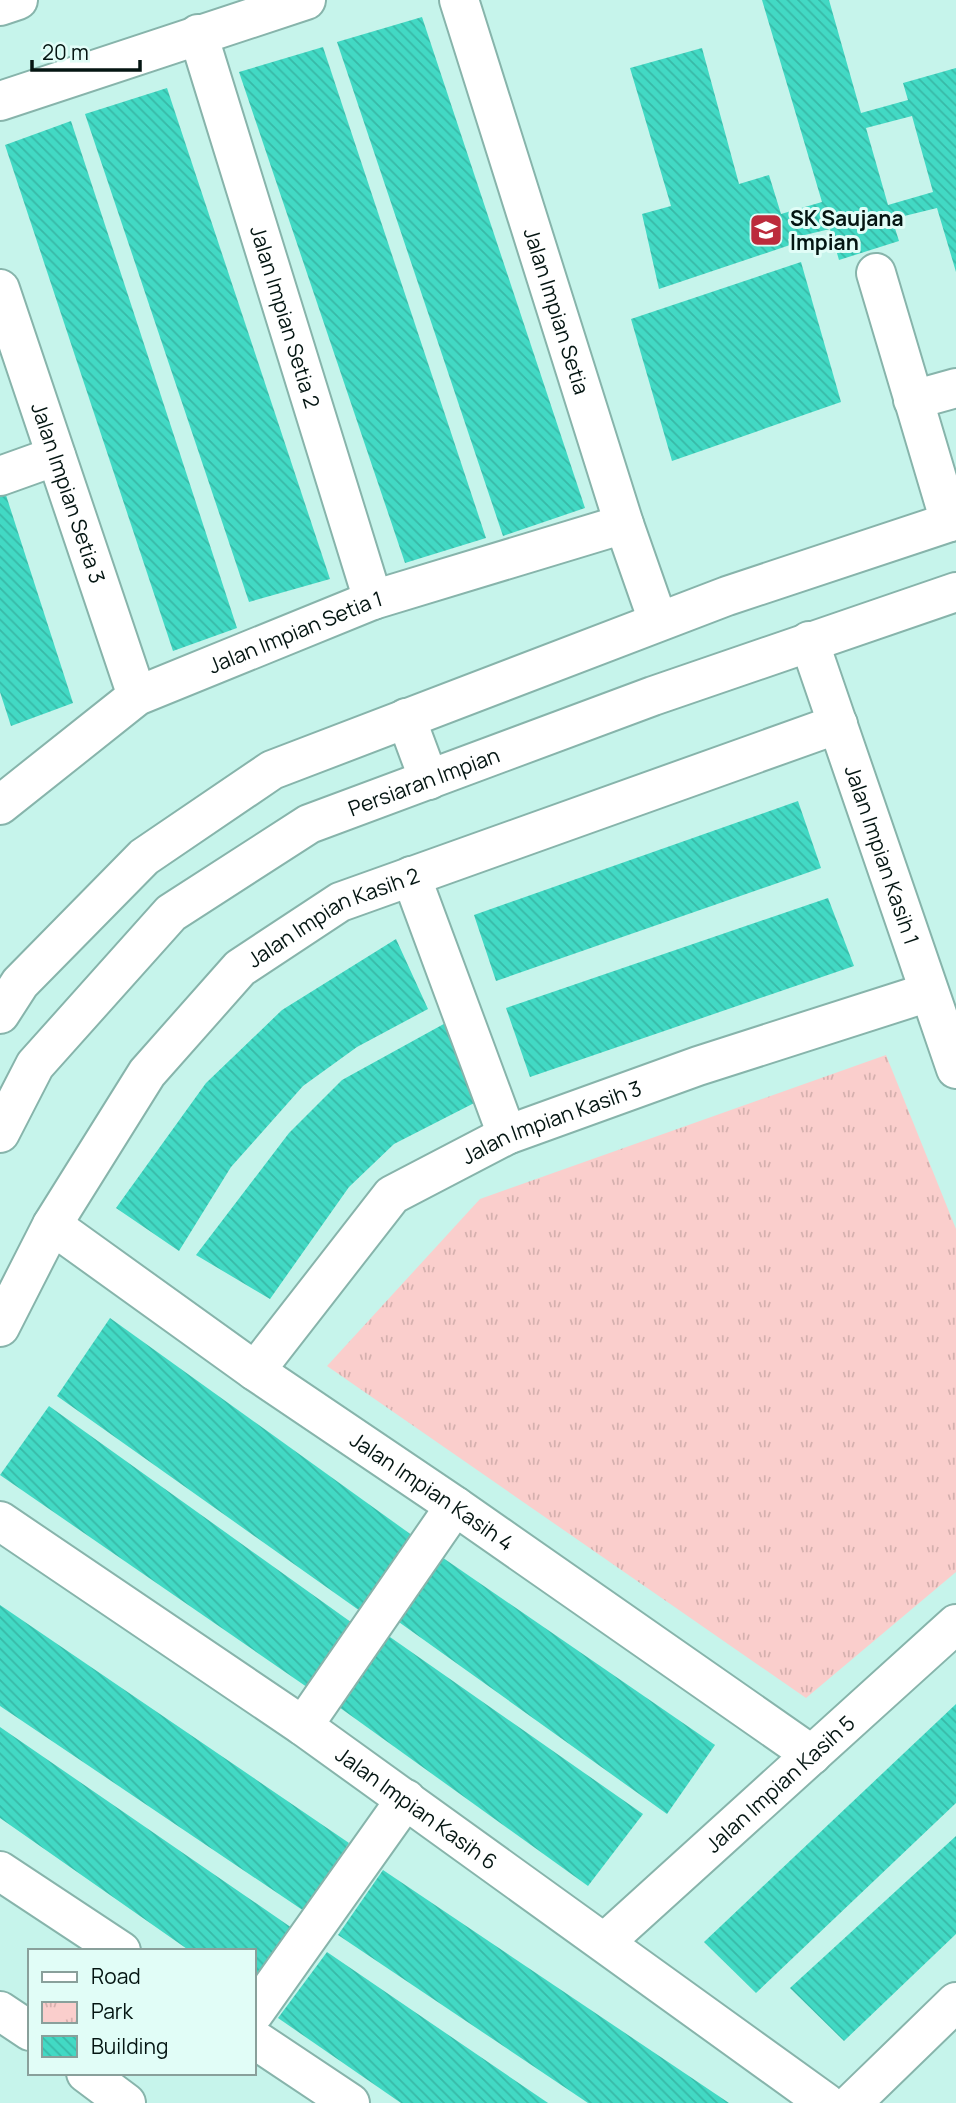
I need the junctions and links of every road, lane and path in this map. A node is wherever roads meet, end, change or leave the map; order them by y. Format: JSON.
{"nodes":[{"id":1,"x":19,"y":0,"type":"edge"},
{"id":2,"x":306,"y":0,"type":"edge"},
{"id":3,"x":459,"y":0,"type":"edge"},
{"id":4,"x":0,"y":6,"type":"edge"},
{"id":5,"x":198,"y":34,"type":"junction"},
{"id":6,"x":0,"y":101,"type":"edge"},
{"id":7,"x":876,"y":274,"type":"dead end"},
{"id":8,"x":0,"y":289,"type":"edge"},
{"id":9,"x":956,"y":388,"type":"edge"},
{"id":10,"x":913,"y":400,"type":"junction"},
{"id":11,"x":56,"y":456,"type":"junction"},
{"id":12,"x":0,"y":476,"type":"edge"},
{"id":13,"x":953,"y":521,"type":"edge"},
{"id":14,"x":624,"y":524,"type":"junction"},
{"id":15,"x":956,"y":592,"type":"edge"},
{"id":16,"x":373,"y":600,"type":"junction"},
{"id":17,"x":658,"y":621,"type":"junction"},
{"id":18,"x":809,"y":642,"type":"junction"},
{"id":19,"x":137,"y":696,"type":"junction"},
{"id":20,"x":406,"y":718,"type":"junction"},
{"id":21,"x":838,"y":724,"type":"junction"},
{"id":22,"x":429,"y":780,"type":"junction"},
{"id":23,"x":0,"y":805,"type":"edge"},
{"id":24,"x":411,"y":876,"type":"junction"},
{"id":25,"x":929,"y":992,"type":"junction"},
{"id":26,"x":0,"y":1014,"type":"edge"},
{"id":27,"x":956,"y":1069,"type":"edge"},
{"id":28,"x":0,"y":1132,"type":"edge"},
{"id":29,"x":507,"y":1135,"type":"junction"},
{"id":30,"x":52,"y":1225,"type":"junction"},
{"id":31,"x":0,"y":1327,"type":"edge"},
{"id":32,"x":255,"y":1371,"type":"junction"},
{"id":33,"x":454,"y":1506,"type":"junction"},
{"id":34,"x":0,"y":1521,"type":"edge"},
{"id":35,"x":956,"y":1625,"type":"edge"},
{"id":36,"x":303,"y":1726,"type":"junction"},
{"id":37,"x":812,"y":1755,"type":"junction"},
{"id":38,"x":406,"y":1799,"type":"junction"},
{"id":39,"x":0,"y":1871,"type":"edge"},
{"id":40,"x":605,"y":1942,"type":"junction"},
{"id":41,"x":118,"y":1949,"type":"edge"},
{"id":42,"x":956,"y":2003,"type":"edge"},
{"id":43,"x":256,"y":2009,"type":"edge"},
{"id":44,"x":0,"y":2011,"type":"edge"},
{"id":45,"x":28,"y":2030,"type":"edge"},
{"id":46,"x":256,"y":2040,"type":"edge"},
{"id":47,"x":89,"y":2075,"type":"edge"},
{"id":48,"x":126,"y":2103,"type":"edge"},
{"id":49,"x":350,"y":2103,"type":"edge"},
{"id":50,"x":827,"y":2103,"type":"edge"},
{"id":51,"x":852,"y":2103,"type":"edge"}],
"edges":[{"from":1,"to":4,"type":"main road"},
{"from":2,"to":5,"type":"main road"},
{"from":3,"to":14,"type":"main road","name":"Jalan Impian Setia"},
{"from":5,"to":6,"type":"main road"},
{"from":5,"to":16,"type":"main road","name":"Jalan Impian Setia 2"},
{"from":7,"to":10,"type":"main road"},
{"from":8,"to":11,"type":"main road","name":"Jalan Impian Setia 3"},
{"from":9,"to":10,"type":"main road"},
{"from":10,"to":13,"type":"main road"},
{"from":11,"to":12,"type":"main road"},
{"from":11,"to":19,"type":"main road","name":"Jalan Impian Setia 3"},
{"from":13,"to":17,"type":"main road"},
{"from":14,"to":16,"type":"main road","name":"Jalan Impian Setia 1"},
{"from":14,"to":17,"type":"main road","name":"Jalan Impian Setia"},
{"from":15,"to":18,"type":"main road","name":"Persiaran Impian"},
{"from":16,"to":19,"type":"main road","name":"Jalan Impian Setia 1"},
{"from":17,"to":20,"type":"main road"},
{"from":18,"to":21,"type":"main road","name":"Jalan Impian Kasih 1"},
{"from":18,"to":22,"type":"main road","name":"Persiaran Impian"},
{"from":19,"to":23,"type":"main road","name":"Jalan Impian Setia 1"},
{"from":20,"to":22,"type":"main road"},
{"from":20,"to":26,"type":"main road"},
{"from":21,"to":24,"type":"main road","name":"Jalan Impian Kasih 2"},
{"from":21,"to":25,"type":"main road","name":"Jalan Impian Kasih 1"},
{"from":22,"to":28,"type":"main road","name":"Persiaran Impian"},
{"from":24,"to":29,"type":"main road"},
{"from":24,"to":30,"type":"main road","name":"Jalan Impian Kasih 2"},
{"from":25,"to":27,"type":"main road","name":"Jalan Impian Kasih 1"},
{"from":25,"to":29,"type":"main road","name":"Jalan Impian Kasih 3"},
{"from":29,"to":32,"type":"main road","name":"Jalan Impian Kasih 3"},
{"from":30,"to":31,"type":"main road","name":"Jalan Impian Kasih 2"},
{"from":30,"to":32,"type":"main road","name":"Jalan Impian Kasih 4"},
{"from":32,"to":33,"type":"main road","name":"Jalan Impian Kasih 4"},
{"from":33,"to":36,"type":"main road"},
{"from":33,"to":37,"type":"main road","name":"Jalan Impian Kasih 4"},
{"from":34,"to":36,"type":"main road","name":"Jalan Impian Kasih 6"},
{"from":35,"to":37,"type":"main road","name":"Jalan Impian Kasih 5"},
{"from":36,"to":38,"type":"main road","name":"Jalan Impian Kasih 6"},
{"from":37,"to":40,"type":"main road","name":"Jalan Impian Kasih 5"},
{"from":38,"to":40,"type":"main road","name":"Jalan Impian Kasih 6"},
{"from":38,"to":43,"type":"main road"},
{"from":39,"to":41,"type":"main road"},
{"from":40,"to":50,"type":"main road","name":"Jalan Impian Kasih 6"},
{"from":42,"to":51,"type":"main road"},
{"from":44,"to":45,"type":"main road"},
{"from":46,"to":49,"type":"main road"},
{"from":47,"to":48,"type":"main road"}]}
